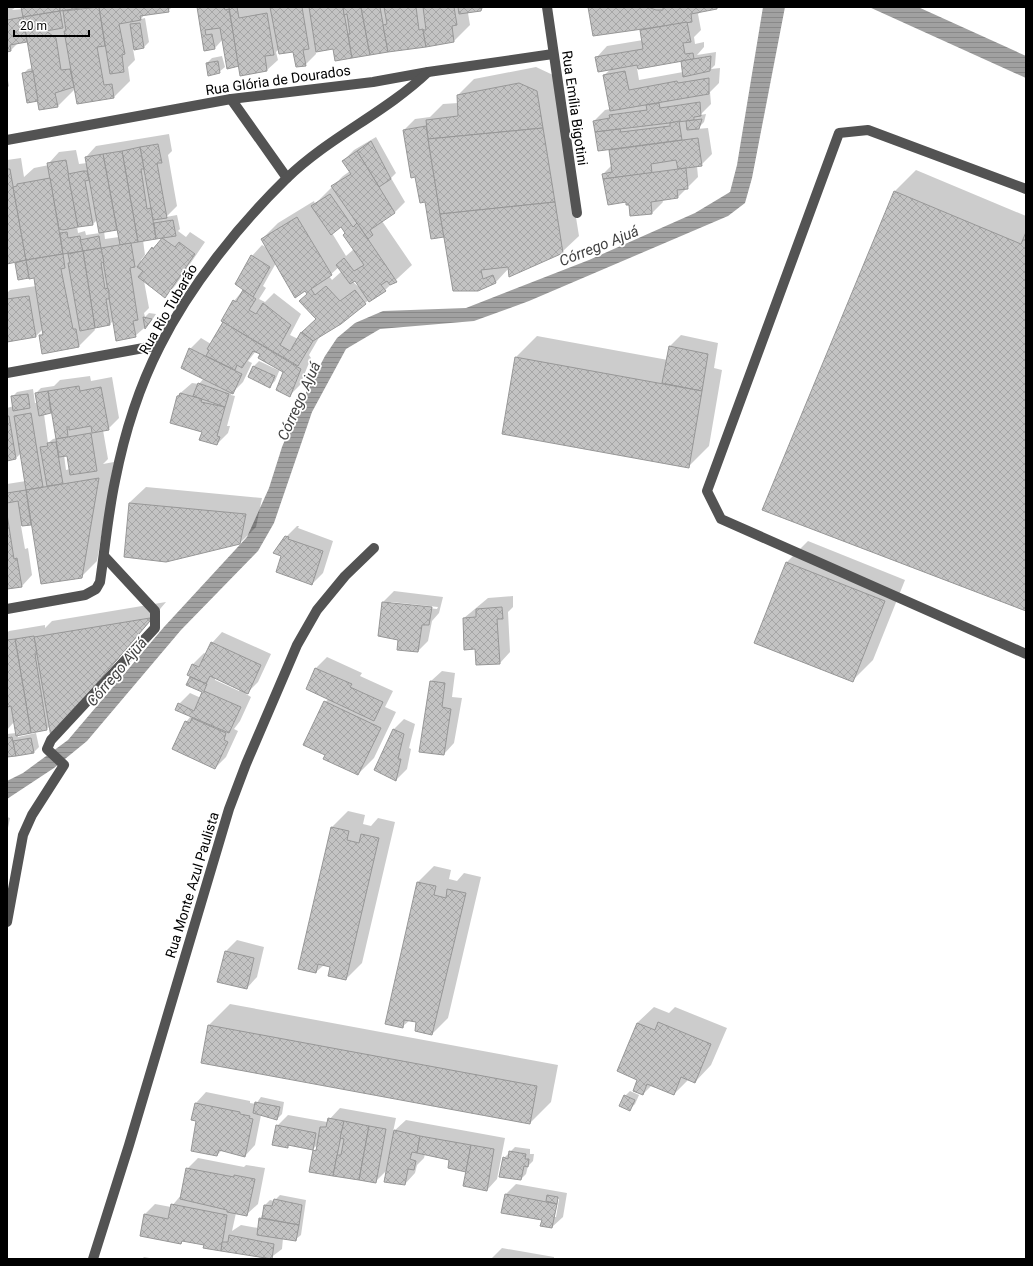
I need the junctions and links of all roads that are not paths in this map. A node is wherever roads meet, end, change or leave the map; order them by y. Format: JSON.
{"nodes":[{"id":1,"x":548,"y":7,"type":"edge"},
{"id":2,"x":554,"y":54,"type":"junction"},
{"id":3,"x":428,"y":72,"type":"junction"},
{"id":4,"x":231,"y":99,"type":"junction"},
{"id":5,"x":7,"y":140,"type":"edge"},
{"id":6,"x":287,"y":178,"type":"junction"},
{"id":7,"x":1026,"y":189,"type":"edge"},
{"id":8,"x":577,"y":213,"type":"dead end"},
{"id":9,"x":160,"y":345,"type":"junction"},
{"id":10,"x":7,"y":373,"type":"edge"},
{"id":11,"x":374,"y":548,"type":"dead end"},
{"id":12,"x":104,"y":556,"type":"junction"},
{"id":13,"x":7,"y":609,"type":"edge"},
{"id":14,"x":1026,"y":654,"type":"edge"},
{"id":15,"x":7,"y":922,"type":"edge"},
{"id":16,"x":92,"y":1259,"type":"edge"}],
"edges":[{"from":1,"to":2,"type":"street","name":"Rua Emília Bigotini"},
{"from":2,"to":3,"type":"street","name":"Rua Glória de Dourados"},
{"from":2,"to":8,"type":"street","name":"Rua Emília Bigotini"},
{"from":3,"to":4,"type":"street","name":"Rua Glória de Dourados"},
{"from":3,"to":6,"type":"street","name":"Rua Rio Tubarão"},
{"from":4,"to":5,"type":"street","name":"Rua Glória de Dourados"},
{"from":4,"to":6,"type":"street"},
{"from":6,"to":9,"type":"street","name":"Rua Rio Tubarão"},
{"from":7,"to":14,"type":"street"},
{"from":9,"to":10,"type":"street"},
{"from":9,"to":12,"type":"street","name":"Rua Rio Tubarão"},
{"from":11,"to":16,"type":"street","name":"Rua Monte Azul Paulista"},
{"from":12,"to":13,"type":"street","name":"Rua Rio Tubarão"},
{"from":12,"to":15,"type":"street"}]}
